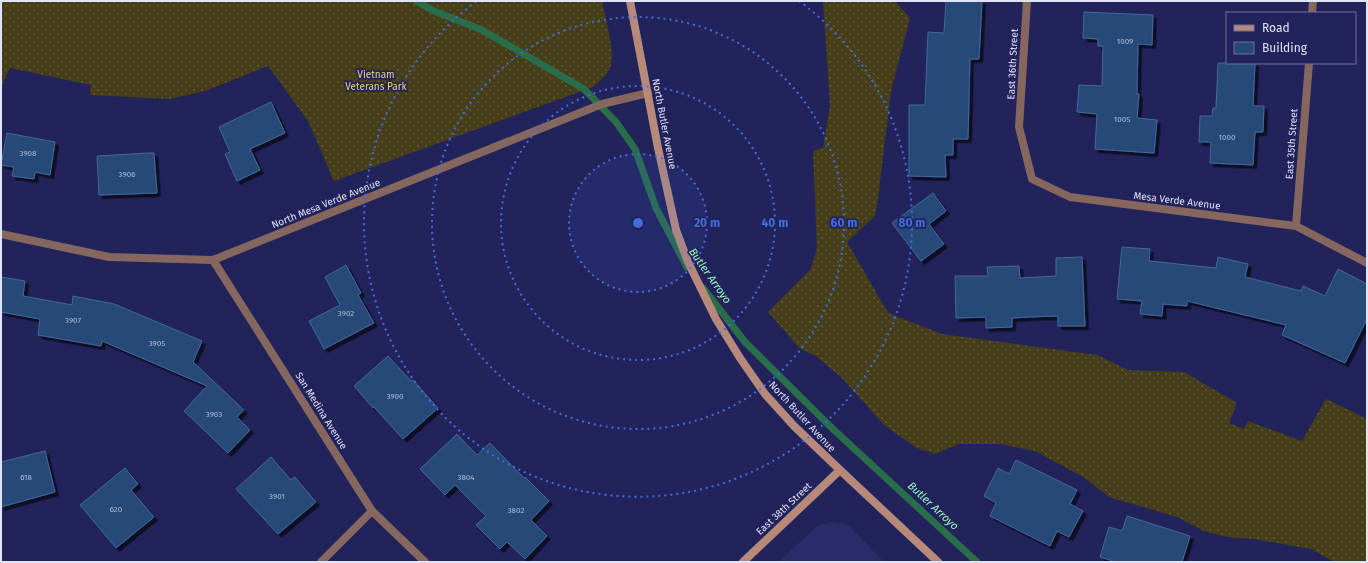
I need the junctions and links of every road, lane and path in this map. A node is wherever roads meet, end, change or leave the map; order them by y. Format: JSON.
{"nodes":[{"id":1,"x":630,"y":1,"type":"edge"},
{"id":2,"x":1027,"y":1,"type":"edge"},
{"id":3,"x":1313,"y":1,"type":"edge"},
{"id":4,"x":1312,"y":12,"type":"edge"},
{"id":5,"x":1309,"y":64,"type":"edge"},
{"id":6,"x":648,"y":93,"type":"junction"},
{"id":7,"x":1020,"y":127,"type":"joint"},
{"id":8,"x":1296,"y":226,"type":"junction"},
{"id":9,"x":1,"y":234,"type":"edge"},
{"id":10,"x":213,"y":260,"type":"junction"},
{"id":11,"x":1367,"y":264,"type":"edge"},
{"id":12,"x":840,"y":470,"type":"junction"},
{"id":13,"x":372,"y":511,"type":"junction"},
{"id":14,"x":321,"y":562,"type":"edge"},
{"id":15,"x":425,"y":562,"type":"edge"},
{"id":16,"x":743,"y":562,"type":"edge"},
{"id":17,"x":938,"y":562,"type":"edge"}],
"edges":[{"from":1,"to":6,"type":"main road","name":"North Butler Avenue"},
{"from":2,"to":7,"type":"street","name":"East 36th Street"},
{"from":3,"to":4,"type":"street"},
{"from":5,"to":8,"type":"street","name":"East 35th Street"},
{"from":6,"to":10,"type":"street","name":"North Mesa Verde Avenue"},
{"from":6,"to":12,"type":"main road","name":"North Butler Avenue"},
{"from":7,"to":8,"type":"street","name":"Mesa Verde Avenue"},
{"from":8,"to":11,"type":"street","name":"Mesa Verde Avenue"},
{"from":9,"to":10,"type":"street","name":"North Mesa Verde Avenue"},
{"from":10,"to":13,"type":"street","name":"San Medina Avenue"},
{"from":12,"to":16,"type":"main road","name":"East 38th Street"},
{"from":12,"to":17,"type":"main road","name":"North Butler Avenue"},
{"from":13,"to":14,"type":"street"},
{"from":13,"to":15,"type":"street","name":"San Medina Avenue"}]}
